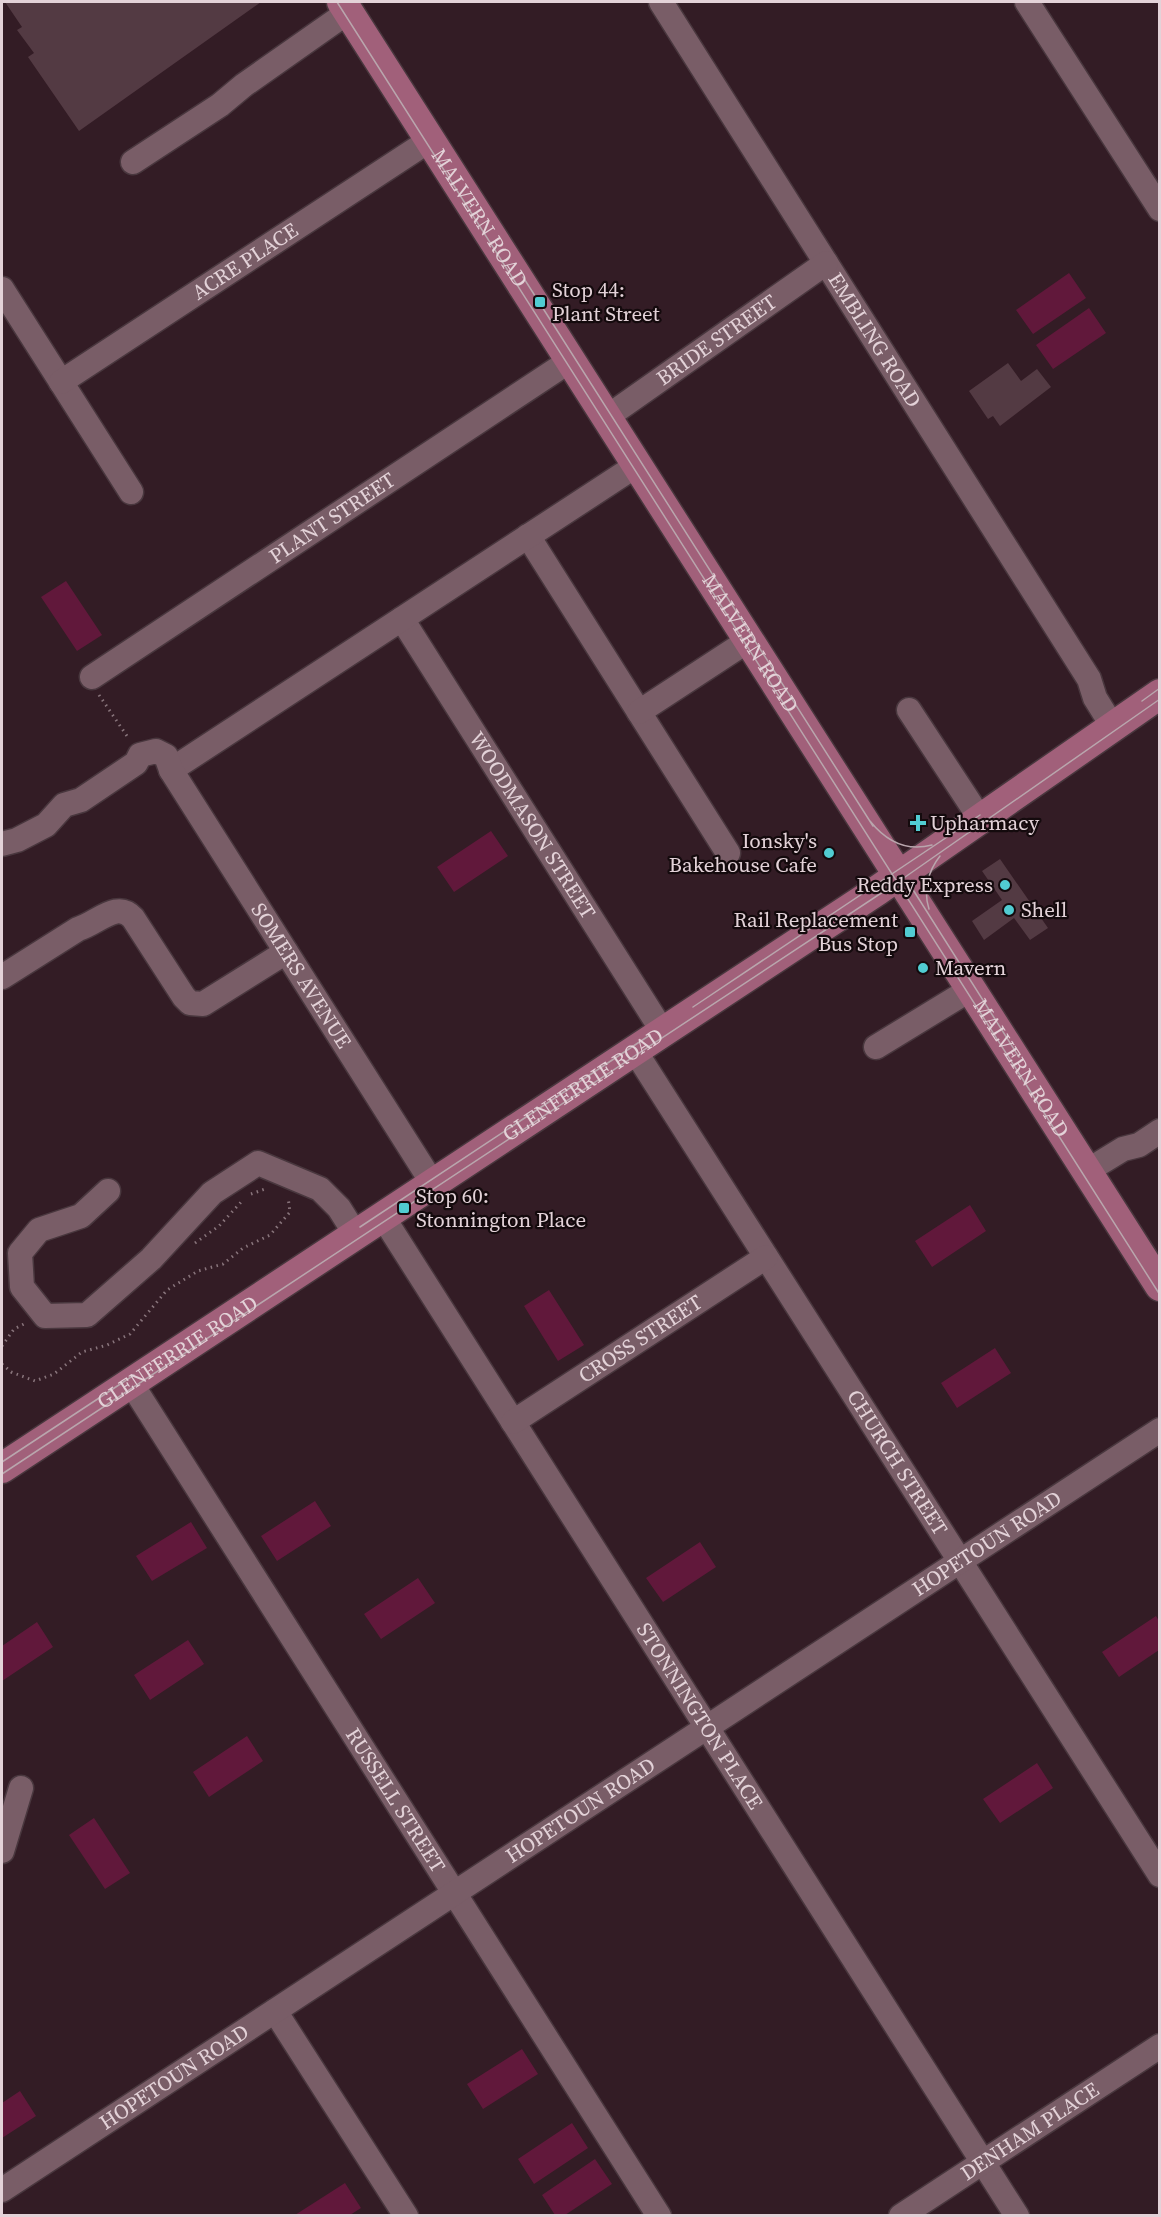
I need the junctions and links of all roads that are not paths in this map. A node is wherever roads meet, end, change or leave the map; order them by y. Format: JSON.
{"nodes":[{"id":1,"x":661,"y":2,"type":"edge"},
{"id":2,"x":1028,"y":2,"type":"edge"},
{"id":3,"x":345,"y":7,"type":"edge"},
{"id":4,"x":430,"y":140,"type":"junction"},
{"id":5,"x":133,"y":162,"type":"dead end"},
{"id":6,"x":1160,"y":209,"type":"edge"},
{"id":7,"x":826,"y":263,"type":"junction"},
{"id":8,"x":2,"y":289,"type":"edge"},
{"id":9,"x":571,"y":360,"type":"junction"},
{"id":10,"x":62,"y":382,"type":"junction"},
{"id":11,"x":607,"y":417,"type":"junction"},
{"id":12,"x":637,"y":465,"type":"junction"},
{"id":13,"x":131,"y":492,"type":"dead end"},
{"id":14,"x":528,"y":536,"type":"junction"},
{"id":15,"x":402,"y":619,"type":"junction"},
{"id":16,"x":749,"y":640,"type":"junction"},
{"id":17,"x":93,"y":682,"type":"road end"},
{"id":18,"x":1160,"y":694,"type":"edge"},
{"id":19,"x":909,"y":710,"type":"dead end"},
{"id":20,"x":639,"y":712,"type":"junction"},
{"id":21,"x":1120,"y":722,"type":"junction"},
{"id":22,"x":171,"y":770,"type":"junction"},
{"id":23,"x":981,"y":820,"type":"junction"},
{"id":24,"x":2,"y":844,"type":"edge"},
{"id":25,"x":728,"y":853,"type":"dead end"},
{"id":26,"x":899,"y":876,"type":"junction"},
{"id":27,"x":286,"y":952,"type":"junction"},
{"id":28,"x":2,"y":977,"type":"edge"},
{"id":29,"x":971,"y":989,"type":"junction"},
{"id":30,"x":663,"y":1032,"type":"junction"},
{"id":31,"x":876,"y":1047,"type":"dead end"},
{"id":32,"x":635,"y":1051,"type":"junction"},
{"id":33,"x":1160,"y":1131,"type":"edge"},
{"id":34,"x":1091,"y":1179,"type":"junction"},
{"id":35,"x":433,"y":1184,"type":"junction"},
{"id":36,"x":108,"y":1191,"type":"dead end"},
{"id":37,"x":383,"y":1217,"type":"junction"},
{"id":38,"x":356,"y":1235,"type":"junction"},
{"id":39,"x":766,"y":1257,"type":"junction"},
{"id":40,"x":1160,"y":1286,"type":"edge"},
{"id":41,"x":131,"y":1383,"type":"junction"},
{"id":42,"x":513,"y":1422,"type":"junction"},
{"id":43,"x":1160,"y":1430,"type":"edge"},
{"id":44,"x":2,"y":1468,"type":"edge"},
{"id":45,"x":960,"y":1561,"type":"junction"},
{"id":46,"x":707,"y":1726,"type":"junction"},
{"id":47,"x":21,"y":1788,"type":"dead end"},
{"id":48,"x":2,"y":1851,"type":"edge"},
{"id":49,"x":1160,"y":1875,"type":"edge"},
{"id":50,"x":454,"y":1892,"type":"junction"},
{"id":51,"x":275,"y":2011,"type":"junction"},
{"id":52,"x":1160,"y":2046,"type":"edge"},
{"id":53,"x":983,"y":2162,"type":"junction"},
{"id":54,"x":2,"y":2190,"type":"edge"},
{"id":55,"x":406,"y":2216,"type":"edge"},
{"id":56,"x":659,"y":2216,"type":"edge"},
{"id":57,"x":901,"y":2216,"type":"edge"},
{"id":58,"x":1017,"y":2216,"type":"edge"}],
"edges":[{"from":1,"to":7,"type":"street","name":"EMBLING ROAD"},
{"from":2,"to":6,"type":"street"},
{"from":3,"to":4,"type":"main road","name":"MALVERN ROAD"},
{"from":3,"to":5,"type":"street"},
{"from":4,"to":9,"type":"main road","name":"MALVERN ROAD"},
{"from":4,"to":10,"type":"street","name":"ACRE PLACE"},
{"from":7,"to":11,"type":"street","name":"BRIDE STREET"},
{"from":7,"to":21,"type":"street","name":"EMBLING ROAD"},
{"from":8,"to":10,"type":"street"},
{"from":9,"to":11,"type":"main road","name":"MALVERN ROAD"},
{"from":9,"to":17,"type":"street","name":"PLANT STREET"},
{"from":10,"to":13,"type":"street"},
{"from":11,"to":12,"type":"main road","name":"MALVERN ROAD"},
{"from":12,"to":14,"type":"street"},
{"from":12,"to":16,"type":"main road","name":"MALVERN ROAD"},
{"from":14,"to":15,"type":"street"},
{"from":14,"to":20,"type":"street"},
{"from":15,"to":22,"type":"street"},
{"from":15,"to":30,"type":"street","name":"WOODMASON STREET"},
{"from":16,"to":20,"type":"street"},
{"from":16,"to":26,"type":"main road","name":"MALVERN ROAD"},
{"from":18,"to":21,"type":"main road","name":"GLENFERRIE ROAD"},
{"from":19,"to":23,"type":"street"},
{"from":20,"to":25,"type":"street"},
{"from":21,"to":23,"type":"main road","name":"GLENFERRIE ROAD"},
{"from":22,"to":24,"type":"street","name":"SOMERS AVENUE"},
{"from":22,"to":27,"type":"street","name":"SOMERS AVENUE"},
{"from":23,"to":26,"type":"main road","name":"GLENFERRIE ROAD"},
{"from":26,"to":29,"type":"main road","name":"MALVERN ROAD"},
{"from":26,"to":30,"type":"main road","name":"GLENFERRIE ROAD"},
{"from":27,"to":28,"type":"street"},
{"from":27,"to":35,"type":"street","name":"SOMERS AVENUE"},
{"from":29,"to":31,"type":"street"},
{"from":29,"to":34,"type":"main road","name":"MALVERN ROAD"},
{"from":30,"to":32,"type":"main road","name":"GLENFERRIE ROAD"},
{"from":32,"to":35,"type":"main road","name":"GLENFERRIE ROAD"},
{"from":32,"to":39,"type":"street","name":"CHURCH STREET"},
{"from":33,"to":34,"type":"street"},
{"from":34,"to":40,"type":"main road","name":"MALVERN ROAD"},
{"from":35,"to":37,"type":"main road","name":"GLENFERRIE ROAD"},
{"from":36,"to":38,"type":"street"},
{"from":37,"to":38,"type":"main road","name":"GLENFERRIE ROAD"},
{"from":37,"to":42,"type":"street","name":"STONNINGTON PLACE"},
{"from":38,"to":41,"type":"main road","name":"GLENFERRIE ROAD"},
{"from":39,"to":42,"type":"street","name":"CROSS STREET"},
{"from":39,"to":45,"type":"street","name":"CHURCH STREET"},
{"from":41,"to":44,"type":"main road","name":"GLENFERRIE ROAD"},
{"from":41,"to":50,"type":"street","name":"RUSSELL STREET"},
{"from":42,"to":46,"type":"street","name":"STONNINGTON PLACE"},
{"from":43,"to":45,"type":"street","name":"HOPETOUN ROAD"},
{"from":45,"to":46,"type":"street","name":"HOPETOUN ROAD"},
{"from":45,"to":49,"type":"street","name":"CHURCH STREET"},
{"from":46,"to":50,"type":"street","name":"HOPETOUN ROAD"},
{"from":46,"to":53,"type":"street","name":"STONNINGTON PLACE"},
{"from":47,"to":48,"type":"street"},
{"from":50,"to":51,"type":"street","name":"HOPETOUN ROAD"},
{"from":50,"to":56,"type":"street","name":"RUSSELL STREET"},
{"from":51,"to":54,"type":"street","name":"HOPETOUN ROAD"},
{"from":51,"to":55,"type":"street"},
{"from":52,"to":53,"type":"street","name":"DENHAM PLACE"},
{"from":53,"to":57,"type":"street","name":"DENHAM PLACE"},
{"from":53,"to":58,"type":"street","name":"STONNINGTON PLACE"}]}
